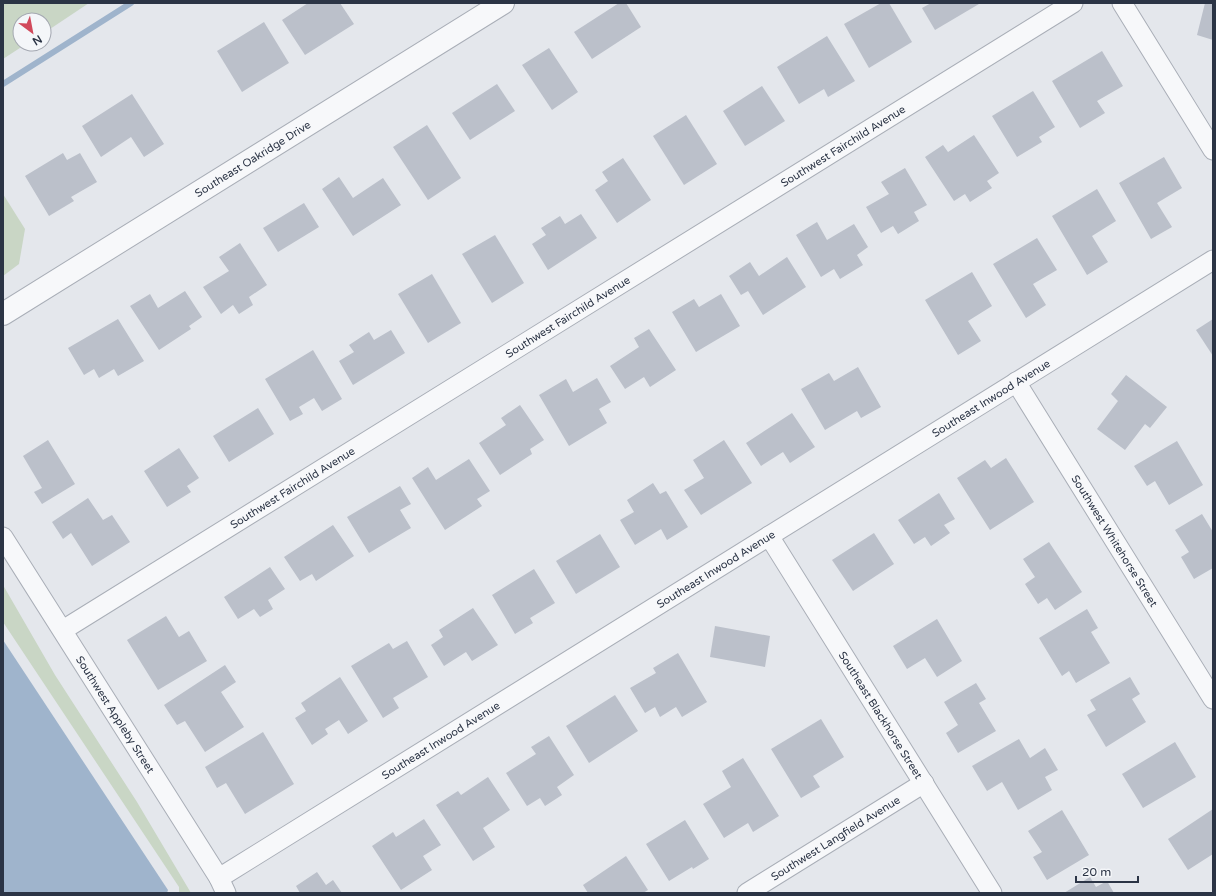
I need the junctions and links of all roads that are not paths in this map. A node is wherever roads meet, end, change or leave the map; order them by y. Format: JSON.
{"nodes":[{"id":1,"x":503,"y":3,"type":"edge"},
{"id":2,"x":1073,"y":3,"type":"edge"},
{"id":3,"x":1122,"y":3,"type":"edge"},
{"id":4,"x":1213,"y":150,"type":"edge"},
{"id":5,"x":1213,"y":260,"type":"edge"},
{"id":6,"x":3,"y":314,"type":"edge"},
{"id":7,"x":1016,"y":382,"type":"junction"},
{"id":8,"x":3,"y":536,"type":"edge"},
{"id":9,"x":769,"y":536,"type":"junction"},
{"id":10,"x":63,"y":630,"type":"junction"},
{"id":11,"x":1213,"y":699,"type":"edge"},
{"id":12,"x":924,"y":783,"type":"junction"},
{"id":13,"x":223,"y":886,"type":"edge"},
{"id":14,"x":747,"y":893,"type":"edge"},
{"id":15,"x":992,"y":893,"type":"edge"}],
"edges":[{"from":1,"to":6,"type":"street","name":"Southeast Oakridge Drive"},
{"from":2,"to":10,"type":"street","name":"Southwest Fairchild Avenue"},
{"from":3,"to":4,"type":"street"},
{"from":5,"to":7,"type":"street","name":"Southeast Inwood Avenue"},
{"from":7,"to":9,"type":"street","name":"Southeast Inwood Avenue"},
{"from":7,"to":11,"type":"street","name":"Southwest Whitehorse Street"},
{"from":8,"to":10,"type":"street","name":"Southwest Appleby Street"},
{"from":9,"to":12,"type":"street","name":"Southeast Blackhorse Street"},
{"from":9,"to":13,"type":"street","name":"Southeast Inwood Avenue"},
{"from":10,"to":13,"type":"street","name":"Southwest Appleby Street"},
{"from":12,"to":14,"type":"street","name":"Southwest Langfield Avenue"},
{"from":12,"to":15,"type":"street","name":"Southeast Blackhorse Street"}]}
